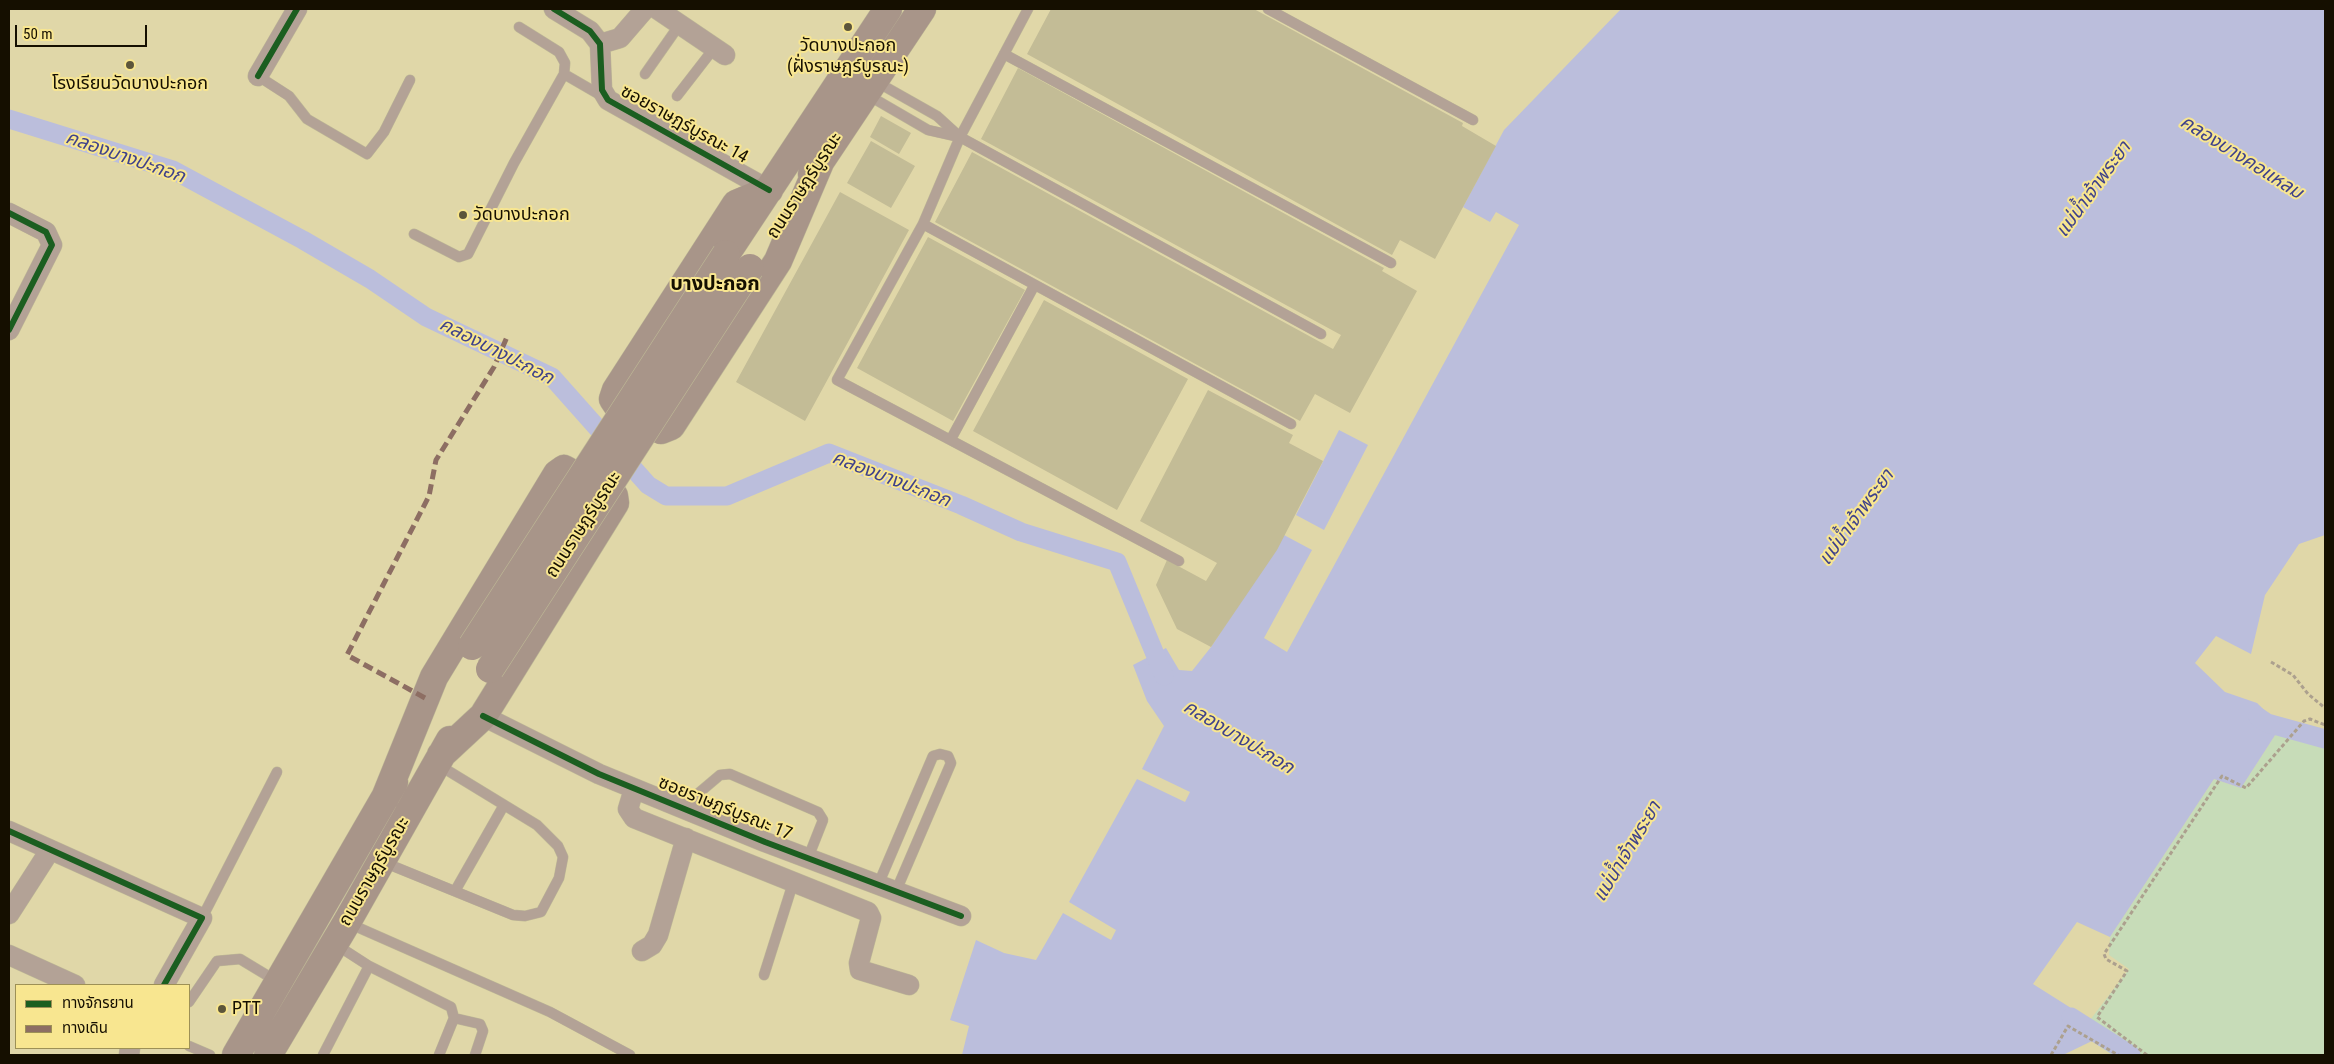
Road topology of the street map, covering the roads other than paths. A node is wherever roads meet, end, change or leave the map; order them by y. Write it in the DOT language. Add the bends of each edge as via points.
graph roads {
  1 [pos="297,9"];
  2 [pos="554,9"];
  3 [pos="645,9"];
  4 [pos="657,9"];
  5 [pos="888,9"];
  6 [pos="922,9"];
  7 [pos="1028,9"];
  8 [pos="1268,9"];
  9 [pos="680,24"];
  10 [pos="519,27"];
  11 [pos="600,44"];
  12 [pos="720,51"];
  13 [pos="1004,54"];
  14 [pos="564,74"];
  15 [pos="645,74"];
  16 [pos="258,76"];
  17 [pos="410,80"];
  18 [pos="870,87"];
  19 [pos="677,96"];
  20 [pos="608,100"];
  21 [pos="1473,120"];
  22 [pos="960,137"];
  23 [pos="822,160"];
  24 [pos="768,190"];
  25 [pos="9,213"];
  26 [pos="923,224"];
  27 [pos="414,234"];
  28 [pos="1391,263"];
  29 [pos="1034,286"];
  30 [pos="9,330"];
  31 [pos="1321,334"];
  32 [pos="1291,424"];
  33 [pos="951,439"];
  34 [pos="1179,561"];
  35 [pos="483,716"];
  36 [pos="439,759"];
  37 [pos="277,772"];
  38 [pos="634,789"];
  39 [pos="385,798"];
  40 [pos="504,805"];
  41 [pos="680,808"];
  42 [pos="9,832"];
  43 [pos="686,838"];
  44 [pos="45,858"];
  45 [pos="808,858"];
  46 [pos="381,862"];
  47 [pos="794,880"];
  48 [pos="887,888"];
  49 [pos="455,892"];
  50 [pos="9,914"];
  51 [pos="961,916"];
  52 [pos="202,918"];
  53 [pos="340,933"];
  54 [pos="642,951"];
  55 [pos="9,955"];
  56 [pos="369,966"];
  57 [pos="764,975"];
  58 [pos="278,982"];
  59 [pos="74,984"];
  60 [pos="165,984"];
  61 [pos="909,985"];
  62 [pos="190,1001"];
  63 [pos="454,1018"];
  64 [pos="190,1046"];
  65 [pos="210,1055"];
  66 [pos="236,1055"];
  67 [pos="268,1055"];
  68 [pos="323,1055"];
  69 [pos="439,1055"];
  70 [pos="475,1055"];
  71 [pos="630,1055"];
  1 -- 16 [label="street"];
  2 -- 11 [label="street" via="590,31"];
  3 -- 11 [label="street" via="620,38"];
  4 -- 9 [label="street"];
  5 -- 24 [label="main road, ถนนราษฎร์บูรณะ"];
  6 -- 18 [label="main road, ถนนราษฎร์บูรณะ"];
  7 -- 13 [label="lane"];
  8 -- 21 [label="lane"];
  9 -- 12 [label="street"];
  9 -- 15 [label="lane"];
  10 -- 14 [label="lane" via="559,52 565,63"];
  11 -- 20 [label="street, ซอยราษฎร์บูรณะ 14" via="602,90"];
  12 -- 19 [label="lane"];
  13 -- 22 [label="lane"];
  13 -- 28 [label="lane"];
  14 -- 20 [label="lane"];
  14 -- 27 [label="lane" via="468,254 459,257"];
  16 -- 17 [label="lane" via="288,96 307,118 367,154 384,132"];
  18 -- 22 [label="lane" via="937,116"];
  18 -- 22 [label="lane" via="928,130"];
  18 -- 23 [label="main road, ถนนราษฎร์บูรณะ"];
  20 -- 24 [label="street, ซอยราษฎร์บูรณะ 14"];
  22 -- 26 [label="lane"];
  22 -- 31 [label="lane"];
  23 -- 24 [label="main road" via="778,261 671,426 661,430 617,406 613,399 616,390 736,204"];
  23 -- 36 [label="main road, ถนนราษฎร์บูรณะ, bridge" via="490,669"];
  24 -- 39 [label="main road, ถนนราษฎร์บูรณะ, bridge" via="472,646"];
  25 -- 30 [label="street" via="46,232 52,245"];
  26 -- 29 [label="lane"];
  26 -- 33 [label="lane" via="838,380"];
  29 -- 32 [label="lane"];
  29 -- 33 [label="lane"];
  33 -- 34 [label="lane"];
  35 -- 36 [label="main road"];
  35 -- 38 [label="street, ซอยราษฎร์บูรณะ 17"];
  35 -- 39 [label="main road" via="615,503 614,496 564,470 557,474 434,677"];
  36 -- 40 [label="lane"];
  36 -- 46 [label="main road, ถนนราษฎร์บูรณะ"];
  37 -- 52 [label="lane"];
  38 -- 41 [label="street, ซอยราษฎร์บูรณะ 17"];
  38 -- 43 [label="street" via="628,809 634,818"];
  39 -- 58 [label="main road, ถนนราษฎร์บูรณะ"];
  40 -- 49 [label="lane"];
  40 -- 49 [label="lane" via="537,825 558,846 563,857 559,878 541,912 512,915"];
  41 -- 45 [label="street, ซอยราษฎร์บูรณะ 17"];
  41 -- 45 [label="lane" via="720,775 730,774 818,812 823,820"];
  42 -- 52 [label="street"];
  43 -- 47 [label="street"];
  43 -- 54 [label="street" via="658,935 652,946"];
  44 -- 50 [label="street"];
  45 -- 48 [label="street, ซอยราษฎร์บูรณะ 17"];
  46 -- 49 [label="lane"];
  46 -- 53 [label="main road, ถนนราษฎร์บูรณะ"];
  47 -- 57 [label="lane"];
  47 -- 61 [label="street" via="868,912 871,918 860,970"];
  48 -- 48 [label="lane" via="933,756 948,756 950,764"];
  48 -- 51 [label="street, ซอยราษฎร์บูรณะ 17"];
  52 -- 60 [label="street"];
  53 -- 56 [label="lane"];
  53 -- 67 [label="main road, ถนนราษฎร์บูรณะ"];
  53 -- 71 [label="lane" via="550,1012"];
  55 -- 59 [label="street"];
  56 -- 63 [label="lane" via="450,1007"];
  56 -- 68 [label="lane"];
  58 -- 62 [label="lane" via="240,959 217,961"];
  58 -- 66 [label="main road, ถนนราษฎร์บูรณะ"];
  63 -- 69 [label="lane"];
  63 -- 70 [label="lane" via="480,1024 483,1031"];
  64 -- 65 [label="lane"];
}
